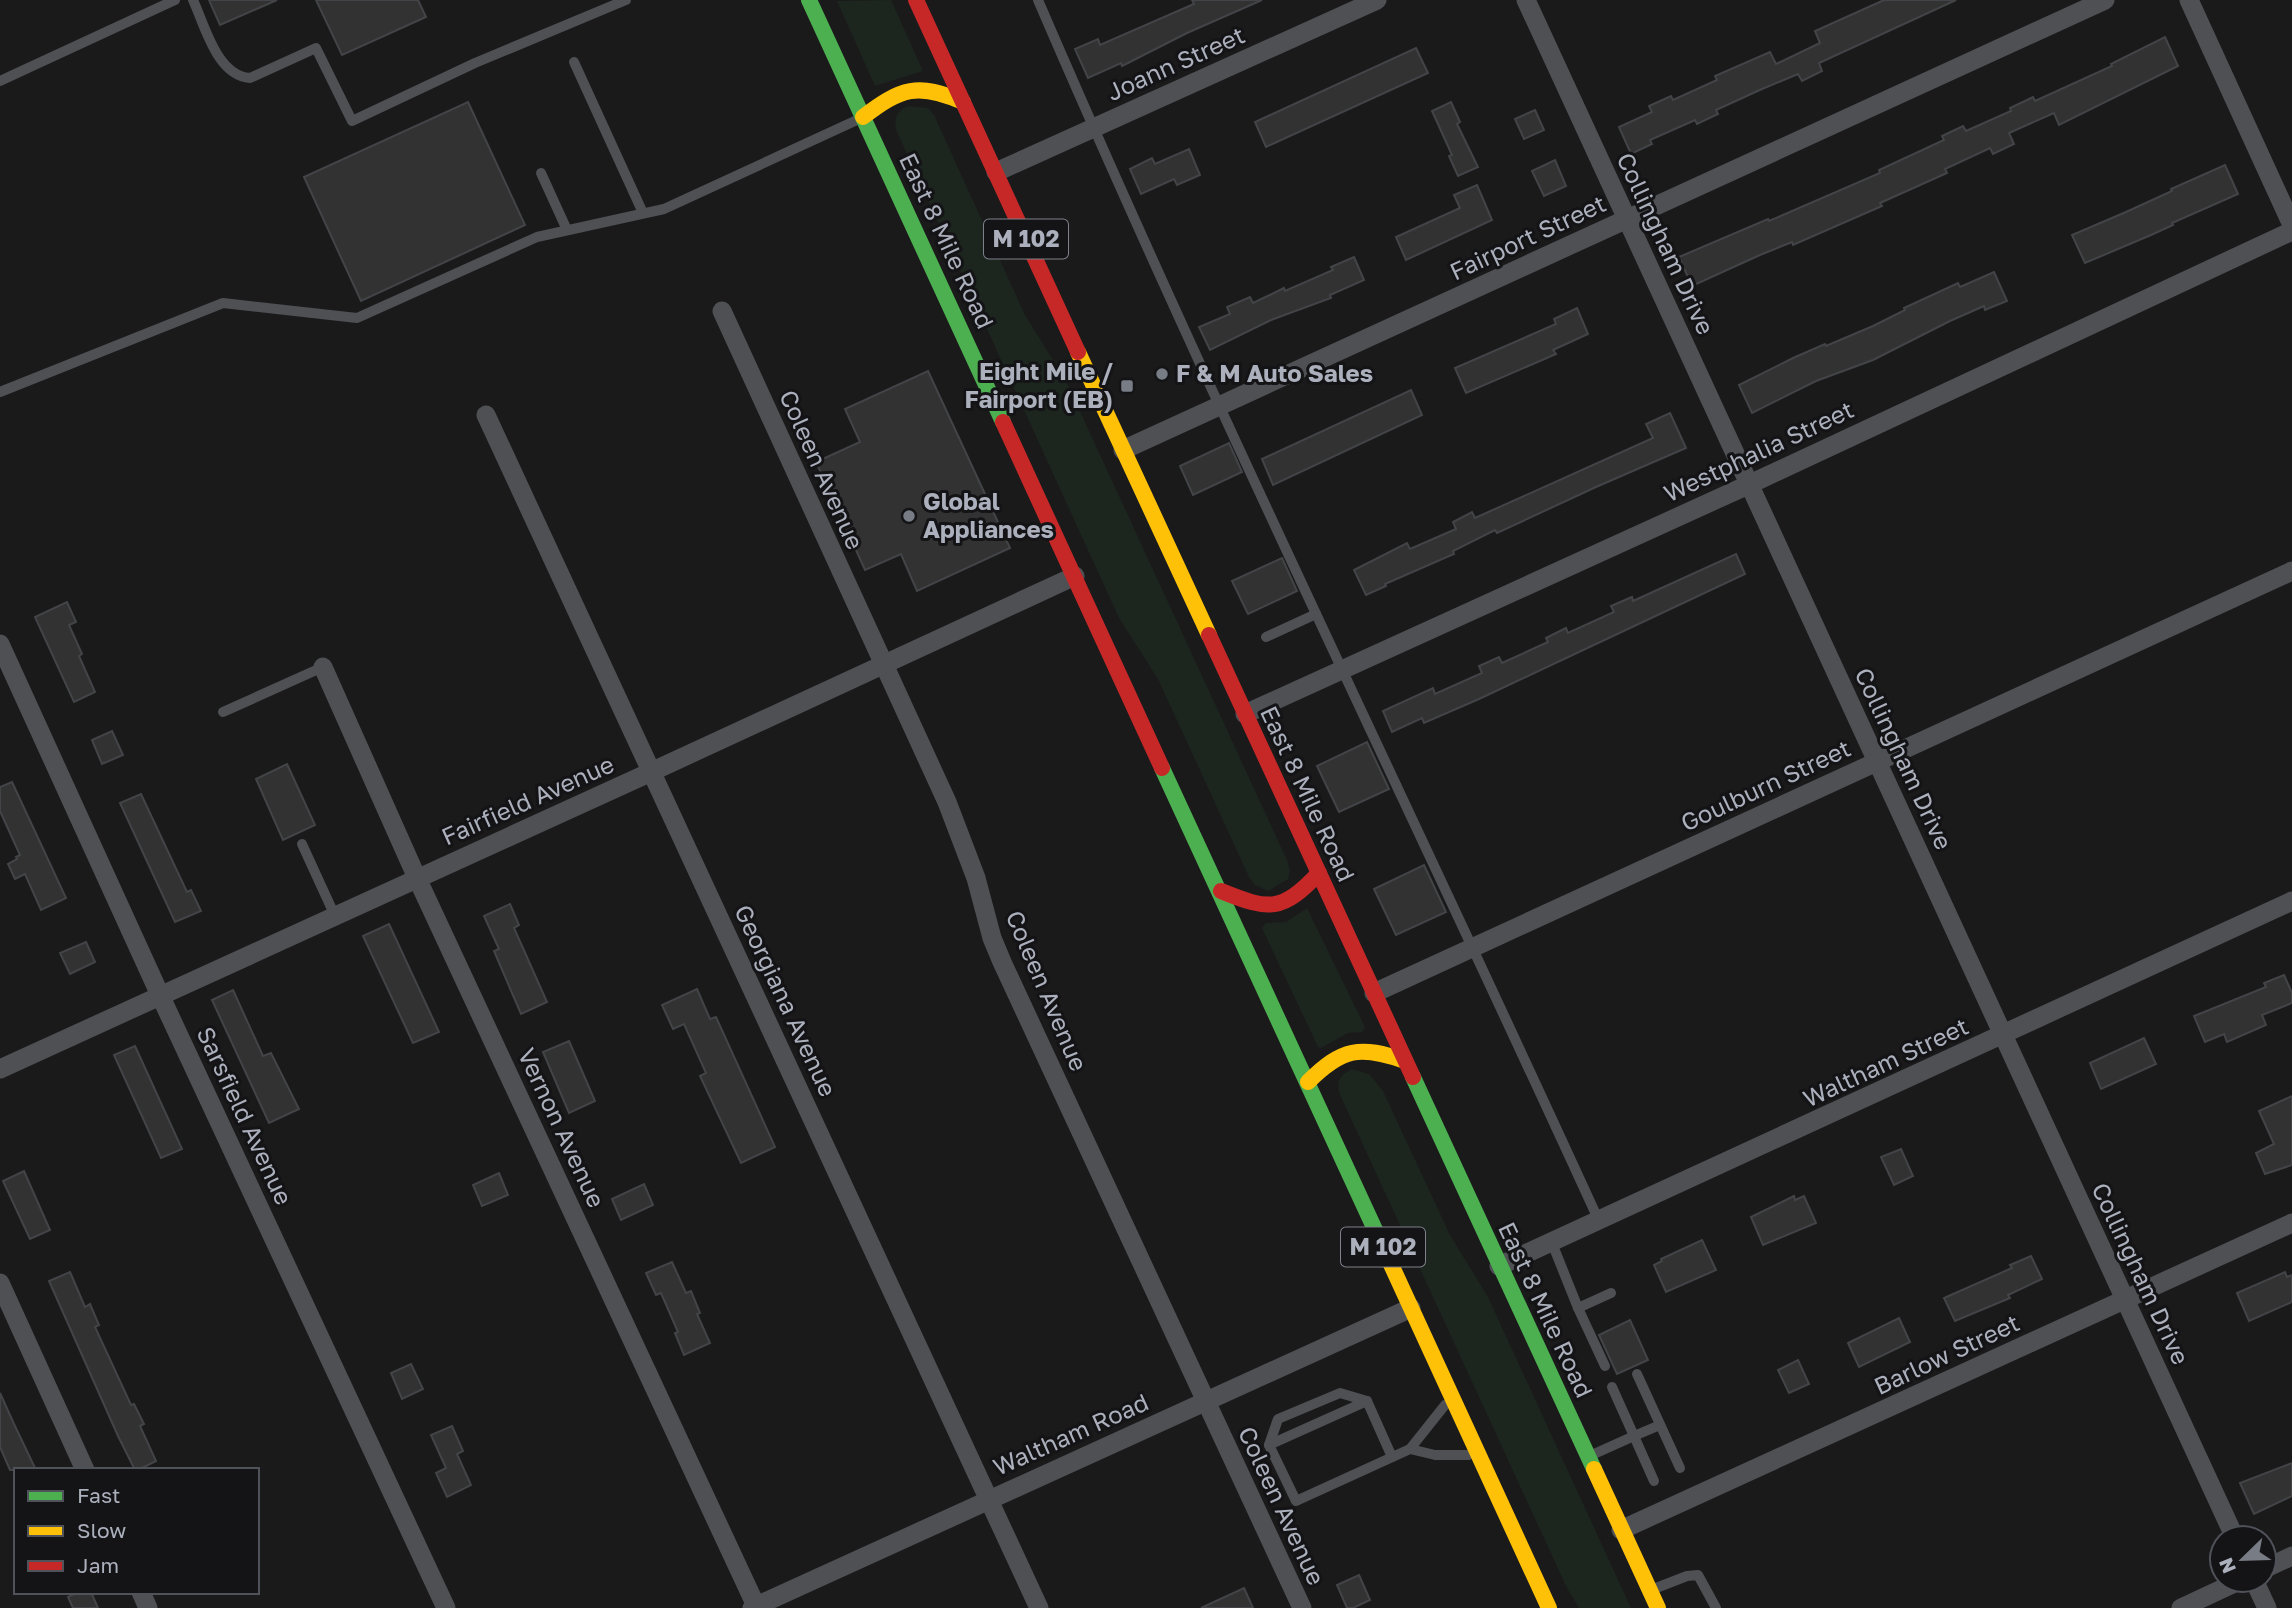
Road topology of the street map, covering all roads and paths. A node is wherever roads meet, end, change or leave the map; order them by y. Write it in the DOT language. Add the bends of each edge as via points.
graph roads {
  1 [pos="175,0"];
  2 [pos="192,0"];
  3 [pos="626,0"];
  4 [pos="809,0"];
  5 [pos="916,0"];
  6 [pos="1038,0"];
  7 [pos="1377,0"];
  8 [pos="1527,0"];
  9 [pos="2105,0"];
  10 [pos="2189,0"];
  11 [pos="574,62"];
  12 [pos="0,81"];
  13 [pos="963,102"];
  14 [pos="863,117"];
  15 [pos="1094,128"];
  16 [pos="996,172"];
  17 [pos="541,173"];
  18 [pos="643,212"];
  19 [pos="1626,220"];
  20 [pos="2292,226"];
  21 [pos="567,230"];
  22 [pos="2292,231"];
  23 [pos="722,312"];
  24 [pos="0,392"];
  25 [pos="1221,407"];
  26 [pos="486,415"];
  27 [pos="1123,450"];
  28 [pos="1748,485"];
  29 [pos="2292,571"];
  30 [pos="1075,576"];
  31 [pos="1316,614"];
  32 [pos="1266,637"];
  33 [pos="0,644"];
  34 [pos="883,665"];
  35 [pos="323,667"];
  36 [pos="1343,670"];
  37 [pos="223,712"];
  38 [pos="1245,714"];
  39 [pos="1878,761"];
  40 [pos="651,772"];
  41 [pos="302,844"];
  42 [pos="1319,873"];
  43 [pos="417,878"];
  44 [pos="1221,891"];
  45 [pos="2292,901"];
  46 [pos="335,916"];
  47 [pos="1473,948"];
  48 [pos="1374,993"];
  49 [pos="160,995"];
  50 [pos="2004,1035"];
  51 [pos="1405,1061"];
  52 [pos="0,1069"];
  53 [pos="1308,1082"];
  54 [pos="1600,1222"];
  55 [pos="2292,1223"];
  56 [pos="1552,1243"];
  57 [pos="1499,1266"];
  58 [pos="0,1283"];
  59 [pos="1611,1293"];
  60 [pos="2125,1300"];
  61 [pos="1411,1308"];
  62 [pos="1578,1308"];
  63 [pos="1605,1366"];
  64 [pos="1637,1374"];
  65 [pos="1612,1387"];
  66 [pos="1452,1396"];
  67 [pos="1205,1401"];
  68 [pos="1367,1401"];
  69 [pos="1660,1425"];
  70 [pos="1634,1436"];
  71 [pos="1269,1445"];
  72 [pos="1410,1449"];
  73 [pos="1479,1455"];
  74 [pos="1392,1457"];
  75 [pos="1587,1457"];
  76 [pos="84,1468"];
  77 [pos="1680,1468"];
  78 [pos="1654,1481"];
  79 [pos="989,1499"];
  80 [pos="2229,1524"];
  81 [pos="1621,1530"];
  82 [pos="1650,1590"];
  83 [pos="2211,1594"];
  84 [pos="755,1607"];
  85 [pos="446,1608"];
  86 [pos="1039,1608"];
  87 [pos="1301,1608"];
  88 [pos="1549,1608"];
  89 [pos="1658,1608"];
  90 [pos="1716,1608"];
  91 [pos="2181,1608"];
  1 -- 12 [label="lane"];
  2 -- 3 [label="lane" via="226,68 239,78 250,78 316,48 352,121"];
  4 -- 14 [label="highway, East 8 Mile Road / M 102"];
  5 -- 13 [label="highway, East 8 Mile Road / M 102"];
  6 -- 15 [label="lane"];
  7 -- 15 [label="street, Joann Street"];
  8 -- 19 [label="street, Collingham Drive"];
  9 -- 19 [label="street, Fairport Street"];
  10 -- 20 [label="street"];
  11 -- 18 [label="lane"];
  13 -- 14 [label="highway" via="925,87 912,88"];
  13 -- 16 [label="highway, East 8 Mile Road / M 102"];
  14 -- 18 [label="lane" via="713,188 664,209"];
  14 -- 30 [label="highway, East 8 Mile Road / M 102"];
  15 -- 16 [label="street, Joann Street"];
  15 -- 25 [label="lane"];
  16 -- 27 [label="highway, East 8 Mile Road / M 102"];
  17 -- 21 [label="lane"];
  18 -- 21 [label="lane"];
  19 -- 25 [label="street, Fairport Street"];
  19 -- 28 [label="street, Collingham Drive"];
  21 -- 24 [label="lane" via="537,237 357,318 223,303"];
  22 -- 28 [label="street, Westphalia Street"];
  23 -- 34 [label="street, Coleen Avenue"];
  25 -- 27 [label="street, Fairport Street"];
  25 -- 31 [label="lane"];
  26 -- 40 [label="street, Georgiana Avenue"];
  27 -- 38 [label="highway, East 8 Mile Road / M 102"];
  28 -- 36 [label="street, Westphalia Street"];
  28 -- 39 [label="street, Collingham Drive"];
  29 -- 39 [label="street, Goulburn Street"];
  30 -- 34 [label="street, Fairfield Avenue"];
  30 -- 44 [label="highway, East 8 Mile Road / M 102"];
  31 -- 32 [label="lane"];
  31 -- 36 [label="lane"];
  33 -- 49 [label="street, Sarsfield Avenue"];
  34 -- 40 [label="street, Fairfield Avenue"];
  34 -- 67 [label="street, Coleen Avenue" via="947,802 1002,962"];
  35 -- 37 [label="lane"];
  35 -- 43 [label="street, Vernon Avenue"];
  36 -- 38 [label="street, Westphalia Street"];
  36 -- 47 [label="lane"];
  38 -- 42 [label="highway, East 8 Mile Road / M 102"];
  39 -- 47 [label="street, Goulburn Street"];
  39 -- 50 [label="street, Collingham Drive"];
  40 -- 43 [label="street, Fairfield Avenue"];
  40 -- 79 [label="street, Georgiana Avenue"];
  41 -- 46 [label="lane"];
  42 -- 44 [label="highway" via="1297,895 1275,906 1251,904"];
  42 -- 48 [label="highway, East 8 Mile Road / M 102"];
  43 -- 46 [label="street, Fairfield Avenue"];
  43 -- 84 [label="street, Vernon Avenue"];
  44 -- 53 [label="highway, East 8 Mile Road / M 102"];
  45 -- 50 [label="street, Waltham Street"];
  46 -- 49 [label="street, Fairfield Avenue"];
  47 -- 48 [label="street, Goulburn Street"];
  47 -- 54 [label="lane"];
  48 -- 51 [label="highway, East 8 Mile Road / M 102"];
  49 -- 52 [label="street, Fairfield Avenue"];
  49 -- 85 [label="street, Sarsfield Avenue"];
  50 -- 54 [label="street, Waltham Street"];
  50 -- 60 [label="street, Collingham Drive"];
  51 -- 53 [label="highway" via="1380,1051 1353,1050 1331,1060"];
  51 -- 57 [label="highway, East 8 Mile Road / M 102"];
  53 -- 61 [label="highway, East 8 Mile Road / M 102"];
  54 -- 56 [label="street, Waltham Street"];
  55 -- 60 [label="street, Barlow Street"];
  56 -- 57 [label="street, Waltham Street"];
  56 -- 62 [label="lane"];
  57 -- 75 [label="highway, East 8 Mile Road / M 102"];
  58 -- 76 [label="street"];
  59 -- 62 [label="lane"];
  60 -- 80 [label="street, Collingham Drive"];
  60 -- 81 [label="street, Barlow Street"];
  61 -- 66 [label="highway, East 8 Mile Road / M 102"];
  61 -- 67 [label="street, Waltham Road"];
  62 -- 63 [label="lane"];
  64 -- 69 [label="lane"];
  65 -- 70 [label="lane"];
  66 -- 72 [label="lane"];
  66 -- 73 [label="highway, East 8 Mile Road / M 102"];
  67 -- 79 [label="street, Waltham Road"];
  67 -- 87 [label="street, Coleen Avenue"];
  68 -- 71 [label="lane"];
  68 -- 71 [label="lane" via="1340,1393 1278,1419"];
  68 -- 74 [label="lane"];
  69 -- 70 [label="lane"];
  69 -- 77 [label="lane"];
  70 -- 75 [label="lane"];
  70 -- 78 [label="lane"];
  71 -- 74 [label="lane" via="1296,1501"];
  72 -- 73 [label="lane" via="1435,1455"];
  72 -- 74 [label="lane"];
  73 -- 88 [label="highway, East 8 Mile Road / M 102"];
  75 -- 81 [label="highway, East 8 Mile Road / M 102"];
  79 -- 84 [label="street, Waltham Road"];
  79 -- 86 [label="street, Georgiana Avenue"];
  81 -- 82 [label="highway, East 8 Mile Road / M 102"];
  82 -- 89 [label="highway, East 8 Mile Road / M 102"];
  82 -- 90 [label="lane" via="1698,1575"];
  83 -- 91 [label="street"];
}
